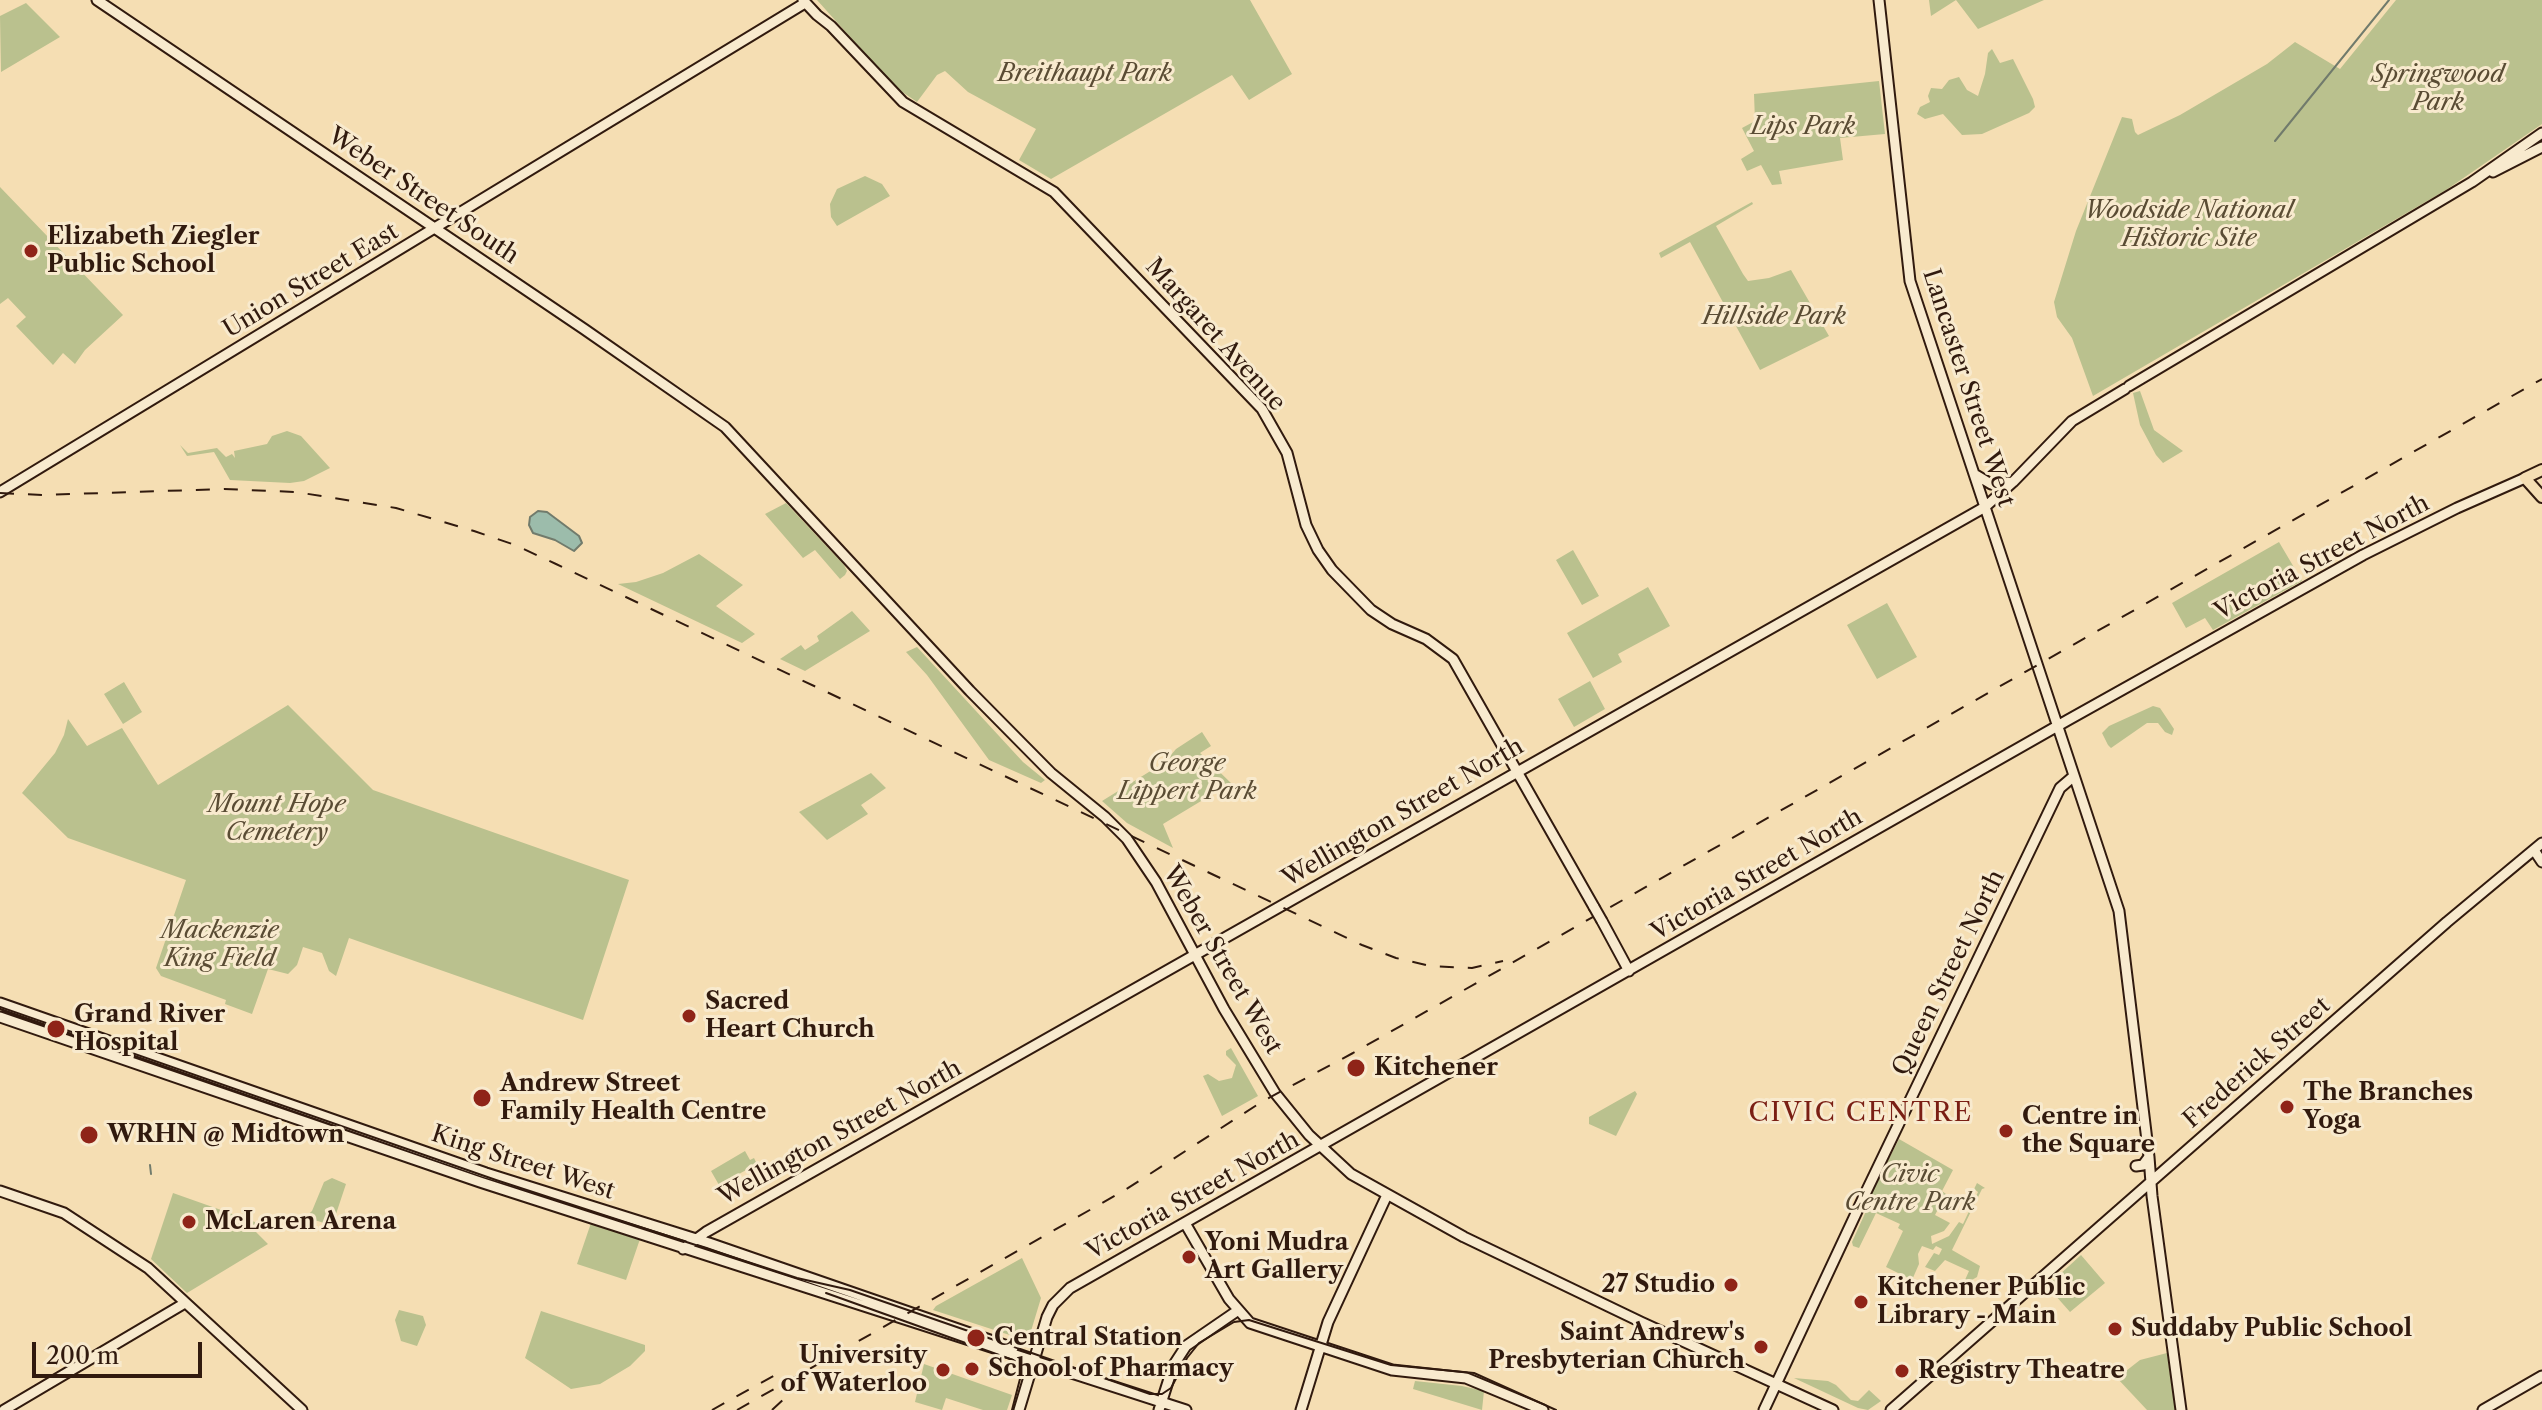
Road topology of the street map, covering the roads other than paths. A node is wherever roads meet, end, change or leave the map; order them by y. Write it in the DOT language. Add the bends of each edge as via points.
graph roads {
  1 [pos="97,0"];
  2 [pos="1879,0"];
  3 [pos="804,2"];
  4 [pos="2542,133"];
  5 [pos="2542,147"];
  6 [pos="2472,182"];
  7 [pos="436,228"];
  8 [pos="725,427"];
  9 [pos="2542,470"];
  10 [pos="1975,475"];
  11 [pos="2525,478"];
  12 [pos="2013,482"];
  13 [pos="0,492"];
  14 [pos="2542,497"];
  15 [pos="1985,507"];
  16 [pos="2058,726"];
  17 [pos="1517,772"];
  18 [pos="2074,776"];
  19 [pos="2542,843"];
  20 [pos="2534,850"];
  21 [pos="2542,862"];
  22 [pos="1196,954"];
  23 [pos="1629,971"];
  24 [pos="0,1003"];
  25 [pos="0,1017"];
  26 [pos="1321,1147"];
  27 [pos="2149,1157"];
  28 [pos="2136,1166"];
  29 [pos="2151,1183"];
  30 [pos="0,1191"];
  31 [pos="1387,1195"];
  32 [pos="1185,1223"];
  33 [pos="694,1238"];
  34 [pos="683,1249"];
  35 [pos="185,1303"];
  36 [pos="1237,1311"];
  37 [pos="1320,1346"];
  38 [pos="1033,1360"];
  39 [pos="2542,1376"];
  40 [pos="1777,1384"];
  41 [pos="1160,1406"];
  42 [pos="4,1410"];
  43 [pos="302,1410"];
  44 [pos="1019,1410"];
  45 [pos="1186,1410"];
  46 [pos="1301,1410"];
  47 [pos="1543,1410"];
  48 [pos="1764,1410"];
  49 [pos="1833,1410"];
  50 [pos="1891,1410"];
  51 [pos="2181,1410"];
  52 [pos="2483,1410"];
  1 -- 7 [label="main road, Weber Street South"];
  2 -- 10 [label="main road, Lancaster Street West" via="1910,281"];
  3 -- 7 [label="main road, Union Street East"];
  3 -- 17 [label="main road, Margaret Avenue" via="903,102 1054,192 1262,409 1287,453 1306,525 1325,560 1380,618 1426,639 1453,659"];
  4 -- 6 [label="main road, Wellington Street North"];
  5 -- 6 [label="main road, Wellington Street North"];
  6 -- 12 [label="main road, Wellington Street North" via="2072,421"];
  7 -- 8 [label="main road, Weber Street South"];
  7 -- 13 [label="main road, Union Street East"];
  8 -- 22 [label="main road, Weber Street West" via="980,701 1127,839"];
  9 -- 11 [label="main road, Victoria Street North"];
  10 -- 12 [label="main road" via="1991,484"];
  10 -- 15 [label="main road, Lancaster Street West"];
  11 -- 14 [label="main road"];
  11 -- 16 [label="main road, Victoria Street North" via="2384,543"];
  12 -- 15 [label="main road, Wellington Street North"];
  15 -- 16 [label="main road, Lancaster Street West"];
  15 -- 17 [label="main road, Wellington Street North"];
  16 -- 18 [label="main road, Lancaster Street West"];
  16 -- 23 [label="main road, Victoria Street North"];
  17 -- 22 [label="main road, Wellington Street North"];
  17 -- 23 [label="main road, Margaret Avenue, bridge"];
  18 -- 27 [label="main road, Lancaster Street West" via="2119,911"];
  18 -- 40 [label="main road, Queen Street North" via="2060,788"];
  19 -- 20 [label="main road, Frederick Street"];
  20 -- 21 [label="main road"];
  20 -- 29 [label="main road, Frederick Street"];
  22 -- 26 [label="main road, Weber Street West" via="1275,1093"];
  22 -- 33 [label="main road, Wellington Street North"];
  23 -- 26 [label="main road, Victoria Street North"];
  24 -- 33 [label="main road, King Street West" via="474,1169"];
  25 -- 34 [label="main road, King Street West"];
  26 -- 31 [label="main road, Weber Street West" via="1351,1174"];
  26 -- 32 [label="main road, Victoria Street North"];
  27 -- 28 [label="main road"];
  27 -- 29 [label="main road, Lancaster Street West"];
  29 -- 50 [label="main road, Frederick Street"];
  29 -- 51 [label="main road, Lancaster Street West"];
  30 -- 35 [label="main road" via="77,1221 148,1268"];
  31 -- 37 [label="main road"];
  31 -- 40 [label="main road, Weber Street West" via="1529,1269"];
  32 -- 36 [label="main road"];
  32 -- 38 [label="main road, Victoria Street North" via="1060,1297 1047,1317"];
  33 -- 34 [label="main road, Wellington Street North"];
  33 -- 38 [label="main road, King Street West" via="1021,1351"];
  34 -- 38 [label="main road, King Street West"];
  35 -- 42 [label="main road"];
  35 -- 43 [label="main road"];
  36 -- 37 [label="main road" via="1250,1323"];
  36 -- 41 [label="main road" via="1186,1346"];
  37 -- 46 [label="main road"];
  37 -- 47 [label="main road" via="1392,1370 1474,1380"];
  38 -- 41 [label="main road, King Street West"];
  38 -- 44 [label="main road, Victoria Street North"];
  39 -- 52 [label="main road"];
  40 -- 48 [label="main road, Queen Street North"];
  40 -- 49 [label="main road, Weber Street West"];
  41 -- 45 [label="main road, King Street West"];
}
